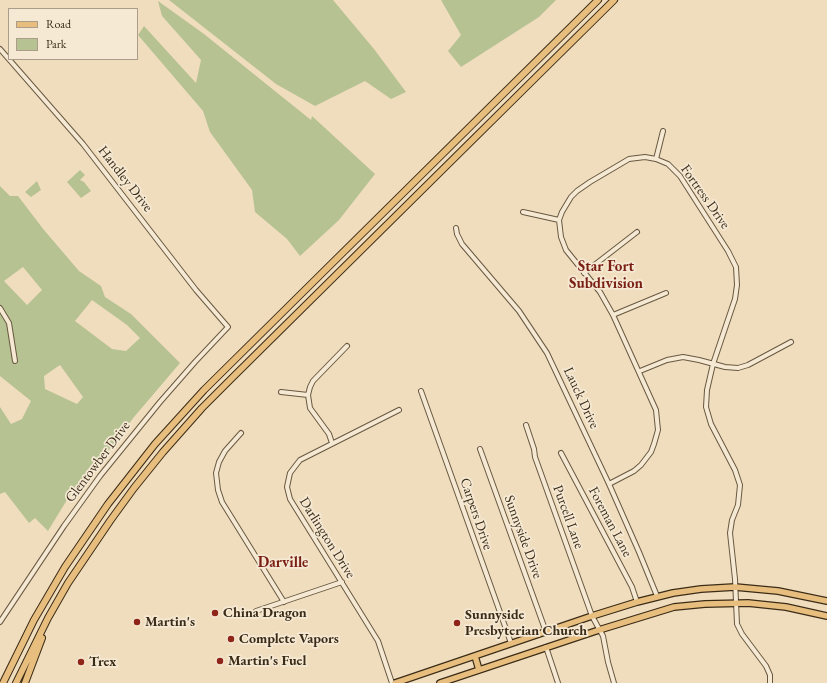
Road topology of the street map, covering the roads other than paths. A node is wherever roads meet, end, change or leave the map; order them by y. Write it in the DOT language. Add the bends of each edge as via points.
graph roads {
  1 [pos="598,0"];
  2 [pos="614,0"];
  3 [pos="0,49"];
  4 [pos="8,58"];
  5 [pos="10,60"];
  6 [pos="663,132"];
  7 [pos="656,159"];
  8 [pos="523,212"];
  9 [pos="559,220"];
  10 [pos="456,228"];
  11 [pos="637,232"];
  12 [pos="584,273"];
  13 [pos="666,292"];
  14 [pos="0,308"];
  15 [pos="614,315"];
  16 [pos="228,327"];
  17 [pos="791,342"];
  18 [pos="347,346"];
  19 [pos="15,361"];
  20 [pos="714,364"];
  21 [pos="640,371"];
  22 [pos="421,391"];
  23 [pos="281,392"];
  24 [pos="308,395"];
  25 [pos="399,410"];
  26 [pos="526,425"];
  27 [pos="241,433"];
  28 [pos="332,443"];
  29 [pos="480,449"];
  30 [pos="560,453"];
  31 [pos="609,484"];
  32 [pos="89,550"];
  33 [pos="342,582"];
  34 [pos="735,587"];
  35 [pos="657,596"];
  36 [pos="827,601"];
  37 [pos="284,602"];
  38 [pos="638,602"];
  39 [pos="736,602"];
  40 [pos="256,611"];
  41 [pos="592,616"];
  42 [pos="827,616"];
  43 [pos="0,622"];
  44 [pos="600,630"];
  45 [pos="546,632"];
  46 [pos="511,644"];
  47 [pos="546,647"];
  48 [pos="475,656"];
  49 [pos="479,670"];
  50 [pos="1,683"];
  51 [pos="16,683"];
  52 [pos="25,683"];
  53 [pos="394,683"];
  54 [pos="440,683"];
  55 [pos="558,683"];
  56 [pos="614,683"];
  57 [pos="770,683"];
  1 -- 50 [label="highway" via="180,415 92,525 34,620"];
  2 -- 32 [label="highway" via="202,408 142,476"];
  3 -- 4 [label="street, Handley Drive"];
  5 -- 16 [label="street, Handley Drive" via="83,144 196,290"];
  6 -- 7 [label="street"];
  7 -- 9 [label="street, Fortress Drive" via="629,159 583,186 571,197"];
  7 -- 20 [label="street, Fortress Drive" via="668,164 680,176 736,267 735,299"];
  8 -- 9 [label="street"];
  9 -- 12 [label="street" via="563,243"];
  10 -- 31 [label="street, Lauck Drive" via="462,244 519,311 544,347"];
  11 -- 12 [label="street"];
  12 -- 15 [label="street"];
  13 -- 15 [label="street"];
  14 -- 19 [label="street" via="9,324"];
  15 -- 21 [label="street"];
  16 -- 43 [label="street, Glentowber Drive" via="160,402 100,476"];
  17 -- 20 [label="street" via="738,368"];
  18 -- 24 [label="street" via="313,381"];
  20 -- 21 [label="street" via="690,358 675,358"];
  20 -- 34 [label="street, Fortress Drive" via="707,390 707,412 740,485 738,505 730,533"];
  21 -- 31 [label="street" via="656,410 656,437 650,452 640,465 627,476"];
  22 -- 46 [label="street, Carpers Drive"];
  23 -- 24 [label="street"];
  24 -- 28 [label="street" via="310,408 329,434"];
  25 -- 28 [label="street, Darlington Drive"];
  26 -- 41 [label="street, Purcell Lane"];
  27 -- 37 [label="street" via="219,462 216,473 218,490 222,502"];
  28 -- 33 [label="street, Darlington Drive" via="296,464 290,473 287,487 290,499"];
  29 -- 45 [label="street, Sunnyside Drive"];
  30 -- 38 [label="street, Foreman Lane"];
  31 -- 35 [label="street, Lauck Drive"];
  32 -- 51 [label="highway" via="48,618"];
  32 -- 52 [label="highway" via="45,631"];
  33 -- 37 [label="street"];
  33 -- 53 [label="street, Darlington Drive" via="378,641"];
  34 -- 35 [label="main road" via="686,590"];
  34 -- 36 [label="main road" via="784,592"];
  34 -- 39 [label="street, Fortress Drive"];
  35 -- 38 [label="main road"];
  37 -- 40 [label="street"];
  38 -- 41 [label="main road"];
  39 -- 42 [label="main road" via="777,605"];
  39 -- 44 [label="main road" via="674,607"];
  39 -- 57 [label="street, Fortress Drive" via="737,624 766,666"];
  41 -- 44 [label="street, Purcell Lane"];
  41 -- 45 [label="main road"];
  44 -- 47 [label="main road"];
  44 -- 56 [label="street, Purcell Lane"];
  45 -- 46 [label="main road"];
  46 -- 48 [label="main road"];
  47 -- 49 [label="main road"];
  47 -- 55 [label="street"];
  48 -- 49 [label="main road"];
  48 -- 53 [label="main road"];
  49 -- 54 [label="main road"];
}
